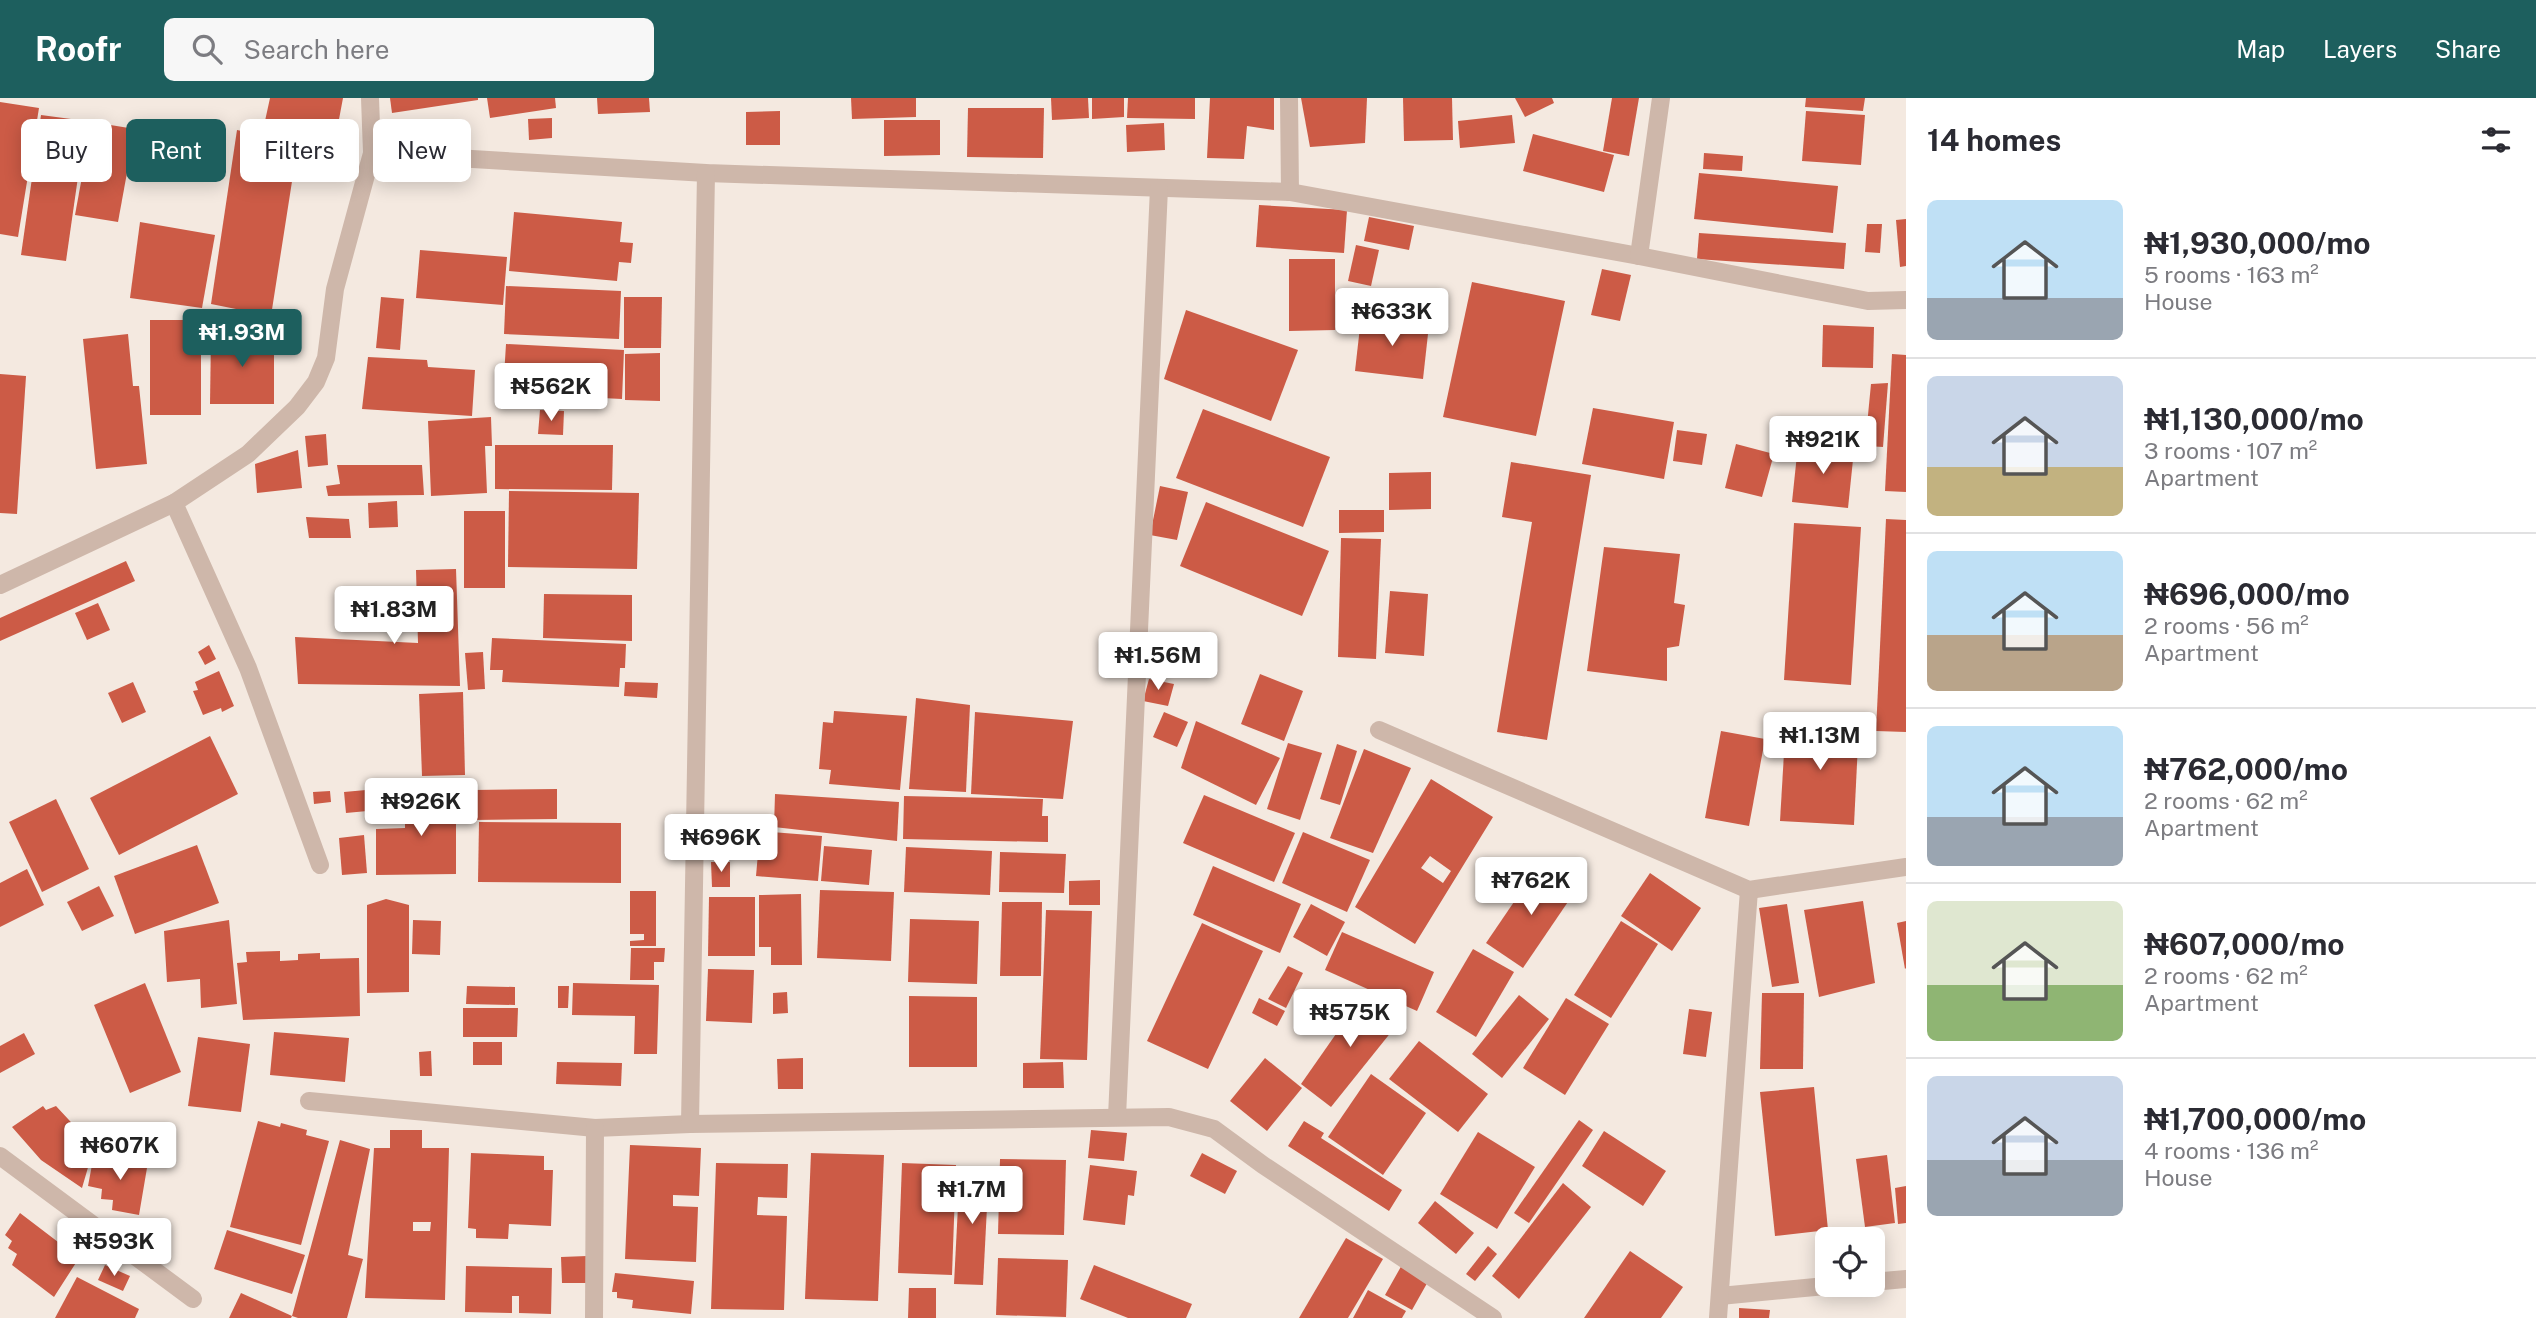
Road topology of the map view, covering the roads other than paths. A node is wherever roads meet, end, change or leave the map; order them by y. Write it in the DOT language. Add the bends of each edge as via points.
graph roads {
  1 [pos="370,98"];
  2 [pos="1289,98"];
  3 [pos="1661,98"];
  4 [pos="372,153"];
  5 [pos="706,173"];
  6 [pos="1159,188"];
  7 [pos="1290,192"];
  8 [pos="1639,256"];
  9 [pos="1906,300"];
  10 [pos="174,503"];
  11 [pos="0,585"];
  12 [pos="1379,730"];
  13 [pos="320,865"];
  14 [pos="1906,867"];
  15 [pos="1749,890"];
  16 [pos="309,1101"];
  17 [pos="1117,1117"];
  18 [pos="690,1124"];
  19 [pos="596,1128"];
  20 [pos="0,1156"];
  21 [pos="1906,1279"];
  22 [pos="1885,1281"];
  23 [pos="1815,1287"];
  24 [pos="1720,1296"];
  25 [pos="193,1299"];
  26 [pos="594,1318"];
  27 [pos="1493,1318"];
  28 [pos="1718,1318"];
  1 -- 4 [label="street"];
  2 -- 7 [label="street"];
  3 -- 8 [label="street"];
  4 -- 5 [label="street"];
  4 -- 10 [label="street" via="335,289 326,358 316,382 248,454"];
  5 -- 6 [label="street"];
  5 -- 18 [label="street"];
  6 -- 7 [label="street"];
  6 -- 17 [label="street"];
  7 -- 8 [label="street"];
  8 -- 9 [label="street" via="1868,301"];
  10 -- 11 [label="street"];
  10 -- 13 [label="street" via="248,668"];
  12 -- 15 [label="street"];
  14 -- 15 [label="street"];
  15 -- 24 [label="street"];
  16 -- 19 [label="street"];
  17 -- 18 [label="street"];
  17 -- 27 [label="street" via="1169,1117 1214,1129"];
  18 -- 19 [label="street"];
  19 -- 26 [label="street"];
  20 -- 25 [label="street"];
  21 -- 22 [label="street"];
  23 -- 24 [label="street"];
  24 -- 28 [label="street"];
}
